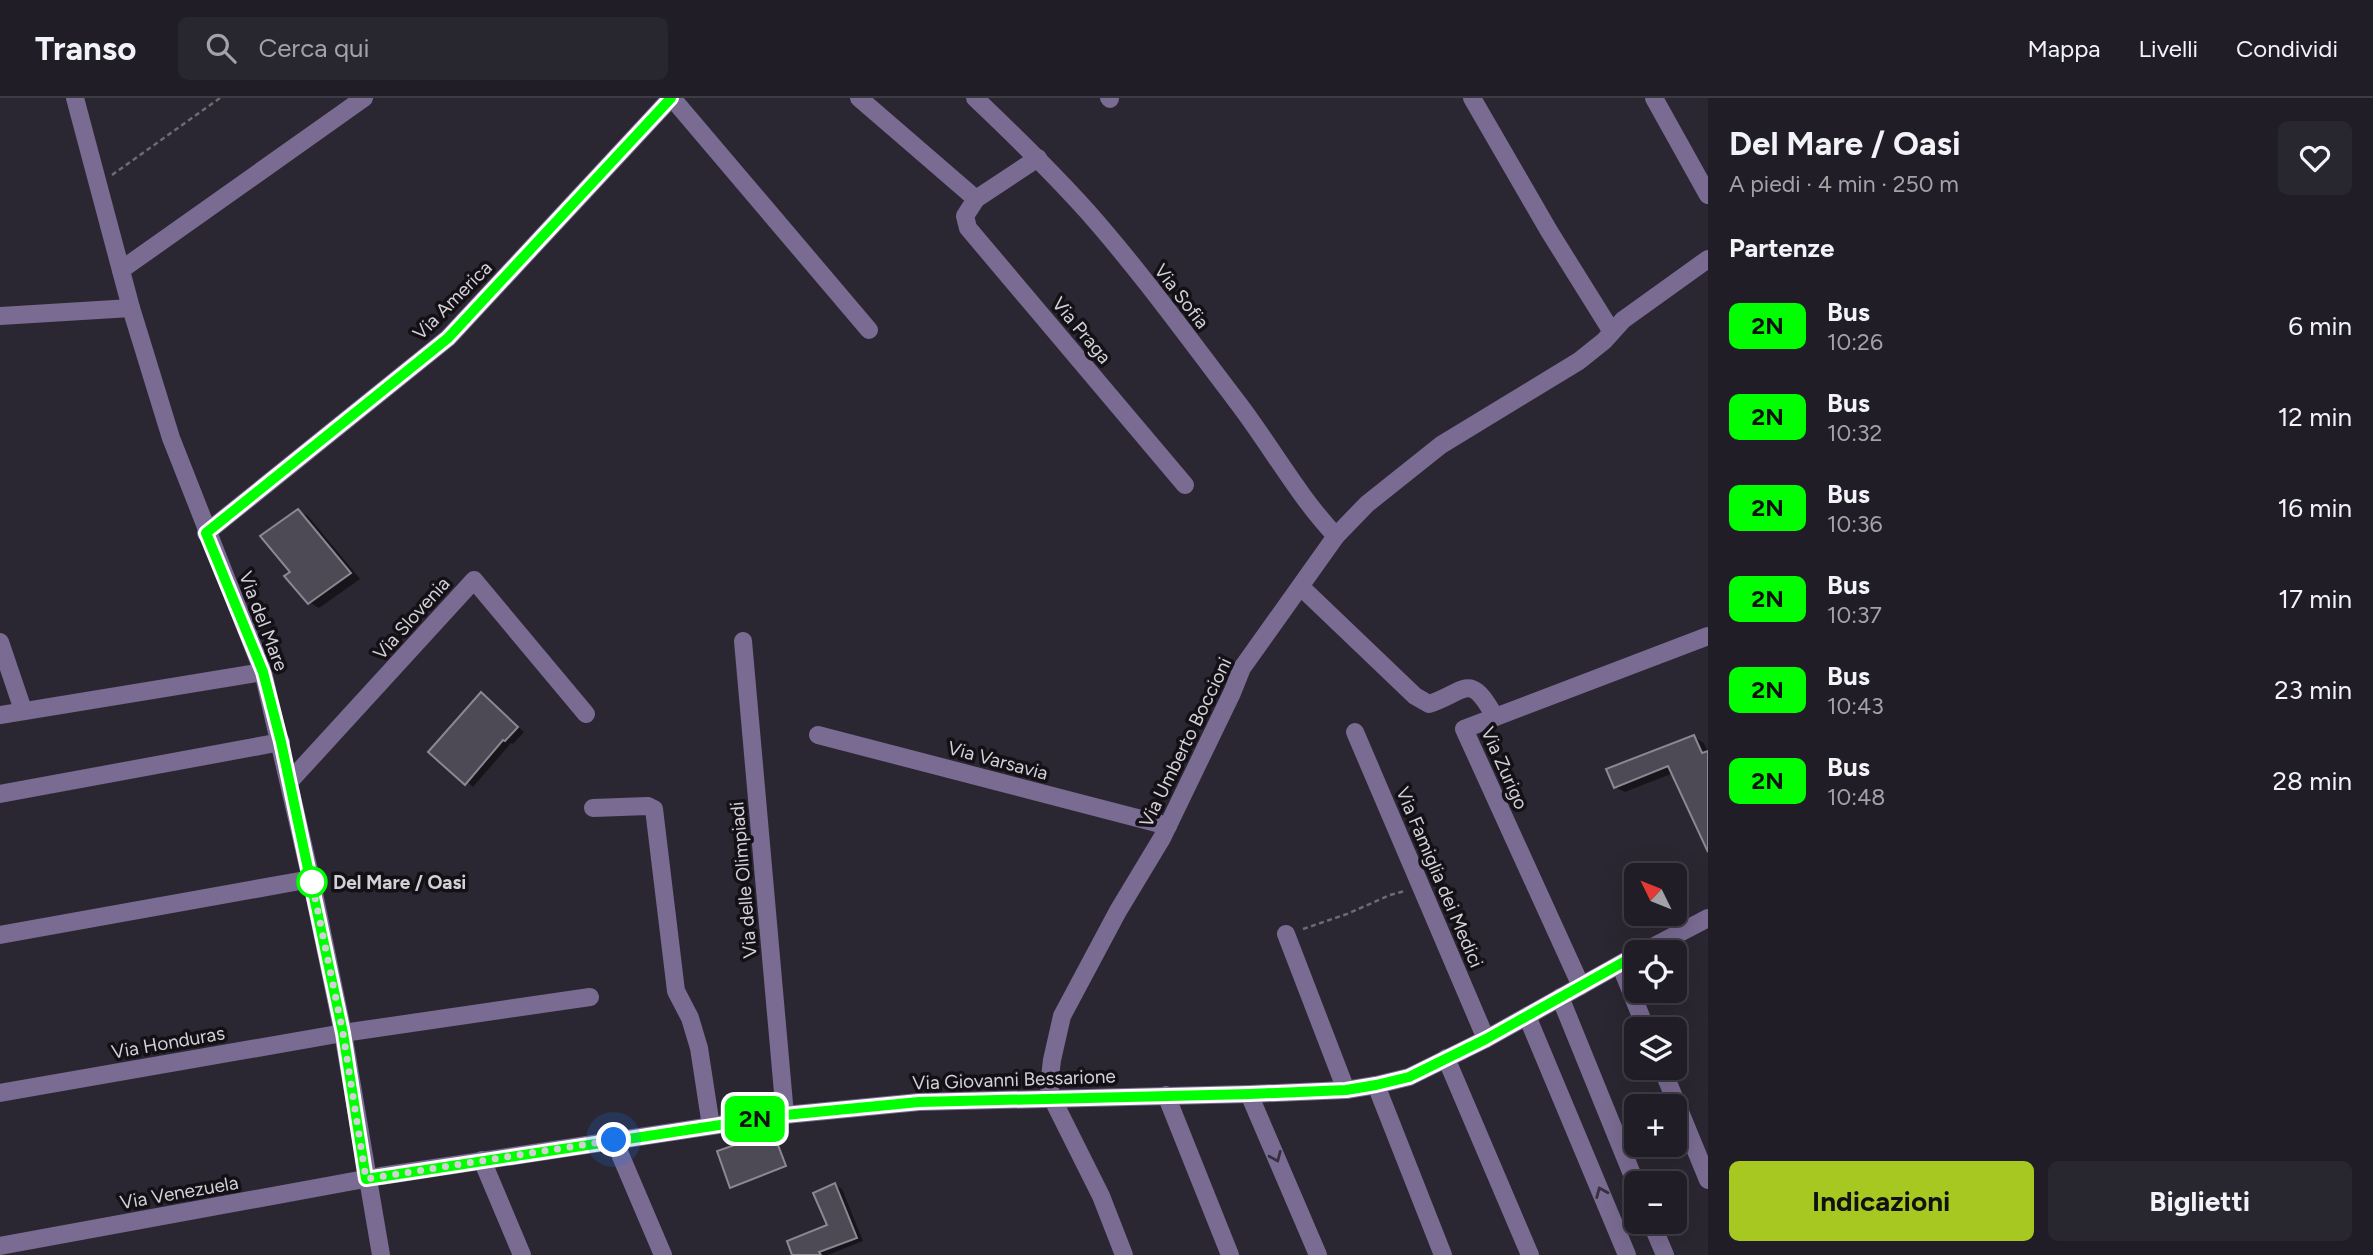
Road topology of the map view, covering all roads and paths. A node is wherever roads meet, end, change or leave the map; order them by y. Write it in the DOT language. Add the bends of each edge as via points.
graph roads {
  1 [pos="75,98"];
  2 [pos="220,98"];
  3 [pos="364,98"];
  4 [pos="672,98"];
  5 [pos="859,98"];
  6 [pos="975,98"];
  7 [pos="1472,98"];
  8 [pos="1654,98"];
  9 [pos="1038,158"];
  10 [pos="98,185"];
  11 [pos="1708,195"];
  12 [pos="976,199"];
  13 [pos="1708,259"];
  14 [pos="121,271"];
  15 [pos="131,308"];
  16 [pos="0,316"];
  17 [pos="870,330"];
  18 [pos="1612,332"];
  19 [pos="1185,485"];
  20 [pos="206,533"];
  21 [pos="1336,536"];
  22 [pos="1301,587"];
  23 [pos="1708,636"];
  24 [pos="743,640"];
  25 [pos="0,642"];
  26 [pos="263,672"];
  27 [pos="23,710"];
  28 [pos="586,714"];
  29 [pos="0,715"];
  30 [pos="1494,717"];
  31 [pos="1355,732"];
  32 [pos="818,735"];
  33 [pos="281,742"];
  34 [pos="289,781"];
  35 [pos="0,794"];
  36 [pos="593,808"];
  37 [pos="1168,826"];
  38 [pos="311,878"];
  39 [pos="1422,888"];
  40 [pos="1708,918"];
  41 [pos="1286,934"];
  42 [pos="0,935"];
  43 [pos="1666,940"];
  44 [pos="1624,962"];
  45 [pos="1620,964"];
  46 [pos="1581,986"];
  47 [pos="590,997"];
  48 [pos="1560,997"];
  49 [pos="1528,1016"];
  50 [pos="1641,1017"];
  51 [pos="343,1033"];
  52 [pos="1486,1039"];
  53 [pos="1446,1058"];
  54 [pos="1667,1080"];
  55 [pos="1376,1085"];
  56 [pos="1346,1090"];
  57 [pos="0,1093"];
  58 [pos="1250,1094"];
  59 [pos="1166,1095"];
  60 [pos="1052,1098"];
  61 [pos="785,1115"];
  62 [pos="711,1126"];
  63 [pos="614,1140"];
  64 [pos="482,1160"];
  65 [pos="1631,1171"];
  66 [pos="366,1179"];
  67 [pos="1708,1180"];
  68 [pos="1656,1234"];
  69 [pos="0,1246"];
  70 [pos="381,1255"];
  71 [pos="522,1255"];
  72 [pos="663,1255"];
  73 [pos="1124,1255"];
  74 [pos="1230,1255"];
  75 [pos="1318,1255"];
  76 [pos="1443,1255"];
  77 [pos="1530,1255"];
  78 [pos="1627,1255"];
  79 [pos="1665,1255"];
  1 -- 10 [label="street, Via del Mare"];
  2 -- 10 [label="path"];
  3 -- 14 [label="street"];
  4 -- 17 [label="street"];
  4 -- 20 [label="street, Via America" via="448,338"];
  5 -- 12 [label="street"];
  6 -- 9 [label="street, Via Sofia"];
  7 -- 18 [label="street"];
  8 -- 11 [label="street"];
  9 -- 12 [label="street"];
  9 -- 21 [label="street, Via Sofia" via="1162,303 1317,517"];
  10 -- 14 [label="street, Via del Mare"];
  12 -- 19 [label="street, Via Praga" via="965,216 968,228"];
  13 -- 18 [label="street, Via Umberto Boccioni"];
  14 -- 15 [label="street, Via del Mare"];
  15 -- 16 [label="street"];
  15 -- 20 [label="street, Via del Mare"];
  18 -- 21 [label="street, Via Umberto Boccioni" via="1578,361 1441,445 1367,504"];
  20 -- 26 [label="street, Via del Mare"];
  21 -- 22 [label="street, Via Umberto Boccioni"];
  22 -- 30 [label="street" via="1415,696 1429,704 1461,688 1474,689"];
  22 -- 37 [label="street, Via Umberto Boccioni" via="1242,668"];
  23 -- 30 [label="street, Via Zurigo"];
  24 -- 61 [label="street, Via delle Olimpiadi"];
  25 -- 27 [label="street"];
  26 -- 27 [label="street"];
  26 -- 33 [label="street, Via del Mare"];
  27 -- 29 [label="street"];
  28 -- 34 [label="street, Via Slovenia" via="474,580"];
  30 -- 46 [label="street, Via Zurigo" via="1464,729"];
  31 -- 39 [label="street, Via Famiglia dei Medici"];
  32 -- 37 [label="street, Via Varsavia"];
  33 -- 34 [label="street, Via del Mare"];
  33 -- 35 [label="street"];
  34 -- 38 [label="street, Via del Mare"];
  36 -- 62 [label="street" via="654,808 676,991 699,1048"];
  37 -- 60 [label="street, Via Umberto Boccioni" via="1062,1016 1052,1060"];
  38 -- 42 [label="street"];
  38 -- 51 [label="street, Via del Mare"];
  39 -- 41 [label="path" via="1390,895"];
  39 -- 52 [label="street, Via Famiglia dei Medici"];
  40 -- 43 [label="street"];
  41 -- 56 [label="street"];
  44 -- 45 [label="street, Via Giovanni Bessarione"];
  45 -- 46 [label="street, Via Giovanni Bessarione"];
  45 -- 50 [label="street"];
  46 -- 48 [label="street, Via Giovanni Bessarione"];
  47 -- 51 [label="street, Via Honduras"];
  48 -- 49 [label="street, Via Giovanni Bessarione"];
  48 -- 65 [label="street"];
  49 -- 52 [label="street, Via Giovanni Bessarione"];
  78 -- 49 [label="street, one-way"];
  51 -- 57 [label="street, Via Honduras"];
  51 -- 66 [label="street, Via del Mare"];
  52 -- 53 [label="street, Via Giovanni Bessarione"];
  53 -- 55 [label="street, Via Giovanni Bessarione" via="1409,1077"];
  53 -- 77 [label="street"];
  54 -- 67 [label="street"];
  55 -- 56 [label="street, Via Giovanni Bessarione"];
  55 -- 76 [label="street"];
  56 -- 58 [label="street, Via Giovanni Bessarione"];
  58 -- 59 [label="street, Via Giovanni Bessarione"];
  58 -- 75 [label="street, one-way"];
  59 -- 60 [label="street, Via Giovanni Bessarione"];
  59 -- 74 [label="street"];
  60 -- 61 [label="street, Via Giovanni Bessarione" via="919,1102"];
  60 -- 73 [label="street" via="1101,1196"];
  61 -- 62 [label="street, Via Giovanni Bessarione"];
  62 -- 63 [label="street, Via Giovanni Bessarione"];
  63 -- 64 [label="street, Via Giovanni Bessarione"];
  63 -- 72 [label="street"];
  64 -- 66 [label="street, Via Giovanni Bessarione"];
  64 -- 71 [label="street"];
  66 -- 69 [label="street, Via Venezuela"];
  66 -- 70 [label="street, Via del Mare"];
  68 -- 79 [label="street"];
}
